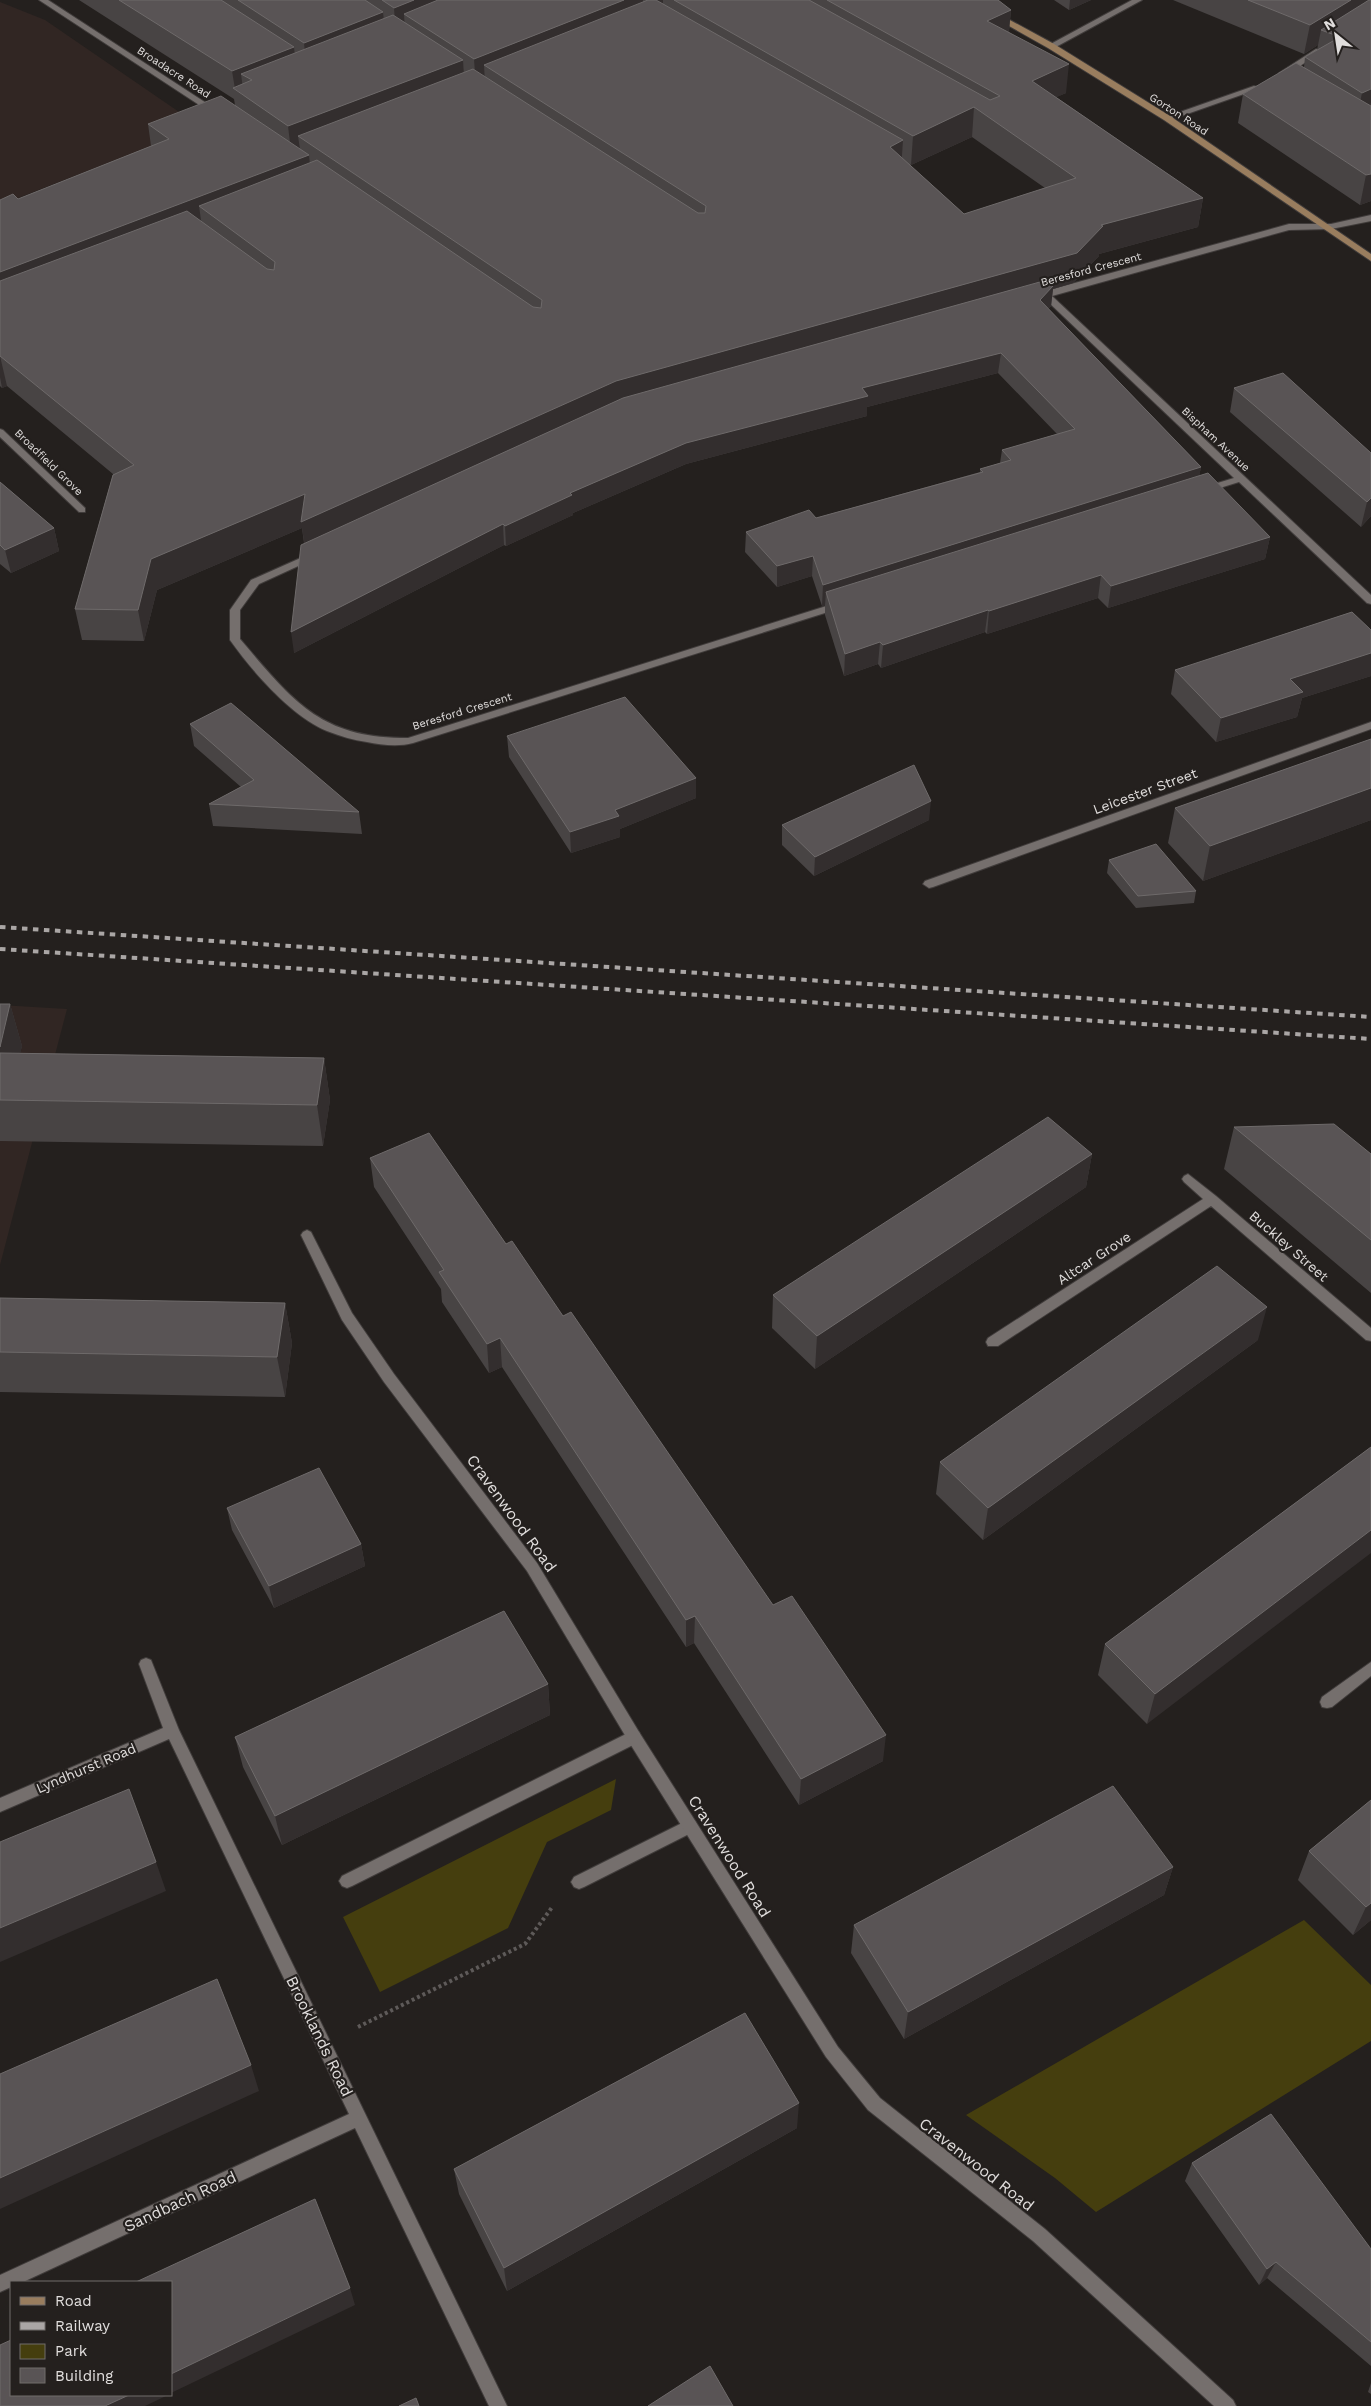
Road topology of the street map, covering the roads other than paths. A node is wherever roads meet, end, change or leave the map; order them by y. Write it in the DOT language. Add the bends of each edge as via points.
graph roads {
  1 [pos="43,0"];
  2 [pos="967,0"];
  3 [pos="1138,0"];
  4 [pos="1052,46"];
  5 [pos="1323,48"];
  6 [pos="1284,82"];
  7 [pos="1262,86"];
  8 [pos="222,113"];
  9 [pos="1167,118"];
  10 [pos="1371,218"];
  11 [pos="1328,228"];
  12 [pos="1371,258"];
  13 [pos="1045,294"];
  14 [pos="1026,300"];
  15 [pos="0,432"];
  16 [pos="1240,479"];
  17 [pos="1192,494"];
  18 [pos="82,510"];
  19 [pos="326,550"];
  20 [pos="853,601"];
  21 [pos="1371,601"];
  22 [pos="1371,725"];
  23 [pos="929,884"];
  24 [pos="1188,1179"];
  25 [pos="1212,1199"];
  26 [pos="307,1235"];
  27 [pos="1371,1336"];
  28 [pos="993,1342"];
  29 [pos="146,1664"];
  30 [pos="1371,1668"];
  31 [pos="1327,1702"];
  32 [pos="172,1731"];
  33 [pos="634,1737"];
  34 [pos="0,1805"];
  35 [pos="690,1826"];
  36 [pos="347,1881"];
  37 [pos="579,1882"];
  38 [pos="360,2118"];
  39 [pos="0,2284"];
  40 [pos="498,2406"];
  41 [pos="1227,2406"];
  1 -- 8 [label="street, Broadacre Road"];
  2 -- 4 [label="main road, Gorton Road"];
  3 -- 4 [label="street"];
  4 -- 9 [label="main road, Gorton Road"];
  5 -- 6 [label="street" via="1276,77"];
  7 -- 9 [label="street"];
  9 -- 11 [label="main road, Gorton Road"];
  10 -- 11 [label="street, Beresford Crescent" via="1350,226"];
  11 -- 12 [label="main road, Gorton Road"];
  11 -- 13 [label="street, Beresford Crescent" via="1289,227"];
  13 -- 14 [label="street, Beresford Crescent"];
  13 -- 16 [label="street, Bispham Avenue"];
  15 -- 18 [label="street, Broadfield Grove"];
  16 -- 17 [label="street"];
  16 -- 21 [label="street, Bispham Avenue"];
  19 -- 20 [label="street, Beresford Crescent" via="255,582 235,610 235,640 300,710 328,728 379,741 410,741"];
  22 -- 23 [label="street, Leicester Street"];
  24 -- 25 [label="street, Buckley Street"];
  25 -- 27 [label="street, Buckley Street"];
  25 -- 28 [label="street, Altcar Grove"];
  26 -- 33 [label="street, Cravenwood Road" via="347,1316 389,1378 532,1567"];
  29 -- 32 [label="street, Brooklands Road"];
  30 -- 31 [label="street"];
  32 -- 34 [label="street, Lyndhurst Road"];
  32 -- 38 [label="street, Brooklands Road"];
  33 -- 35 [label="street, Cravenwood Road"];
  33 -- 36 [label="street"];
  35 -- 37 [label="street"];
  35 -- 41 [label="street, Cravenwood Road" via="832,2052 874,2104 1039,2235"];
  38 -- 39 [label="street, Sandbach Road"];
  38 -- 40 [label="street, Brooklands Road"];
}
